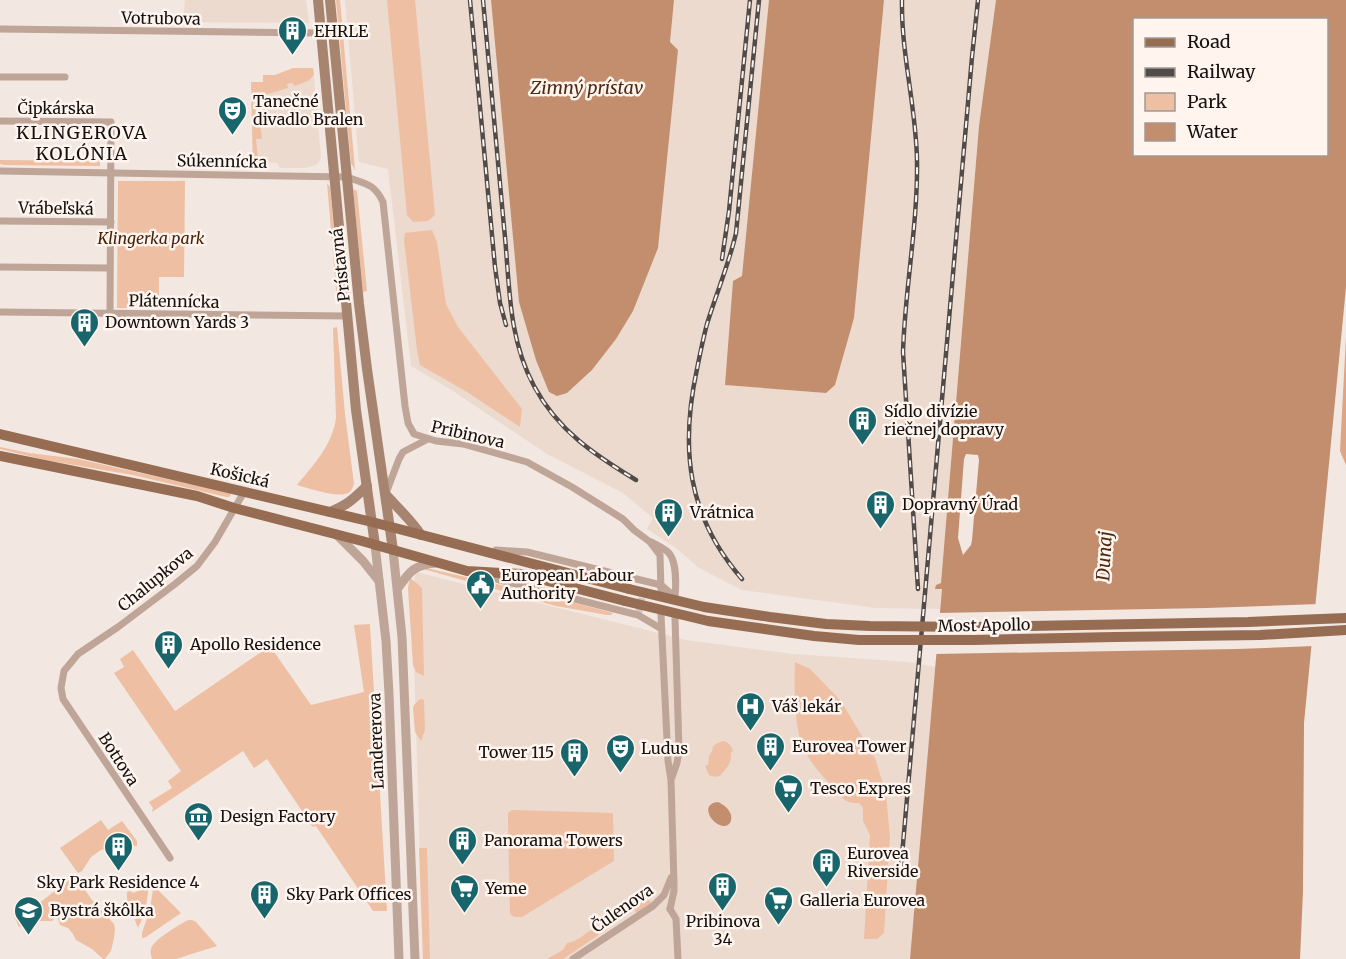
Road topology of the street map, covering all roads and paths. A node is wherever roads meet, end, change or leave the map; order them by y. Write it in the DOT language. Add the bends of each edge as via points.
graph roads {
  1 [pos="318,0"];
  2 [pos="330,0"];
  3 [pos="0,29"];
  4 [pos="321,33"];
  5 [pos="0,77"];
  6 [pos="65,77"];
  7 [pos="0,121"];
  8 [pos="0,171"];
  9 [pos="111,173"];
  10 [pos="334,176"];
  11 [pos="347,177"];
  12 [pos="0,221"];
  13 [pos="111,222"];
  14 [pos="0,267"];
  15 [pos="110,268"];
  16 [pos="0,312"];
  17 [pos="110,314"];
  18 [pos="348,316"];
  19 [pos="0,434"];
  20 [pos="428,439"];
  21 [pos="0,456"];
  22 [pos="367,486"];
  23 [pos="244,492"];
  24 [pos="386,494"];
  25 [pos="234,508"];
  26 [pos="330,512"];
  27 [pos="372,522"];
  28 [pos="390,526"];
  29 [pos="335,533"];
  30 [pos="422,535"];
  31 [pos="650,542"];
  32 [pos="375,544"];
  33 [pos="472,549"];
  34 [pos="393,550"];
  35 [pos="439,563"];
  36 [pos="467,571"];
  37 [pos="379,581"];
  38 [pos="398,588"];
  39 [pos="661,588"];
  40 [pos="628,589"];
  41 [pos="625,602"];
  42 [pos="661,615"];
  43 [pos="675,618"];
  44 [pos="1346,618"];
  45 [pos="660,628"];
  46 [pos="1346,630"];
  47 [pos="64,671"];
  48 [pos="671,780"];
  49 [pos="170,858"];
  50 [pos="673,869"];
  51 [pos="653,906"];
  52 [pos="670,909"];
  53 [pos="399,959"];
  54 [pos="415,959"];
  55 [pos="573,959"];
  56 [pos="678,959"];
  1 -- 4 [label="main road, Prístavná"];
  2 -- 11 [label="main road, Prístavná"];
  3 -- 4 [label="street, Votrubova"];
  4 -- 10 [label="main road, Prístavná"];
  5 -- 6 [label="street"];
  7 -- 9 [label="street, Čipkárska" via="111,122"];
  8 -- 9 [label="street, Súkennícka"];
  9 -- 10 [label="street, Súkennícka"];
  9 -- 13 [label="street"];
  10 -- 11 [label="street, Súkennícka"];
  10 -- 18 [label="main road, Prístavná"];
  11 -- 20 [label="street, Pribinova" via="372,186 383,202 408,423 414,434"];
  11 -- 24 [label="main road, Prístavná" via="360,315"];
  12 -- 13 [label="street, Vrábeľská"];
  13 -- 15 [label="street"];
  14 -- 15 [label="street"];
  15 -- 17 [label="street"];
  16 -- 17 [label="street, Plátennícka"];
  17 -- 18 [label="street, Plátennícka"];
  18 -- 22 [label="main road, Prístavná"];
  19 -- 23 [label="main road, Košická"];
  20 -- 24 [label="street" via="403,452"];
  20 -- 31 [label="street, Pribinova" via="463,444 526,462 623,519"];
  21 -- 25 [label="main road, Košická" via="197,496"];
  22 -- 26 [label="main road" via="346,505"];
  22 -- 27 [label="main road, Prístavná"];
  23 -- 25 [label="street, Chalupkova"];
  23 -- 26 [label="main road, Košická"];
  24 -- 28 [label="main road, Prístavná"];
  24 -- 30 [label="main road"];
  25 -- 29 [label="main road, Košická"];
  25 -- 47 [label="street, Chalupkova" via="197,566 78,654"];
  26 -- 27 [label="main road, Košická"];
  27 -- 28 [label="main road, Košická"];
  27 -- 32 [label="main road, Landererova"];
  28 -- 30 [label="main road, Košická"];
  28 -- 34 [label="main road, Landererova"];
  29 -- 32 [label="main road, Košická"];
  29 -- 37 [label="street"];
  30 -- 33 [label="main road, Košická"];
  31 -- 39 [label="street, Pribinova" via="660,555"];
  31 -- 39 [label="street" via="668,552 674,564 675,597"];
  32 -- 34 [label="main road, Košická"];
  32 -- 37 [label="street, Landererova"];
  33 -- 39 [label="street, Košická" via="527,552"];
  33 -- 40 [label="main road, Košická"];
  34 -- 35 [label="main road, Košická"];
  34 -- 38 [label="street, Landererova"];
  35 -- 36 [label="main road, Košická"];
  35 -- 38 [label="street" via="422,565 410,572"];
  36 -- 41 [label="main road, Košická" via="521,574"];
  36 -- 45 [label="street, Košická" via="638,615"];
  37 -- 53 [label="street, Landererova" via="389,694"];
  38 -- 54 [label="street, Landererova"];
  40 -- 44 [label="main road, Most Apollo, bridge" via="704,607 798,621 870,626"];
  41 -- 46 [label="main road, Most Apollo, bridge" via="708,621 859,640 1115,638"];
  42 -- 45 [label="street"];
  43 -- 48 [label="street" via="679,750"];
  45 -- 48 [label="street"];
  47 -- 49 [label="street, Bottova" via="63,699"];
  48 -- 50 [label="street"];
  50 -- 51 [label="street, Čulenova" via="669,886"];
  50 -- 52 [label="street"];
  51 -- 52 [label="street"];
  51 -- 55 [label="street, Čulenova"];
  52 -- 56 [label="street" via="676,919"];
}
